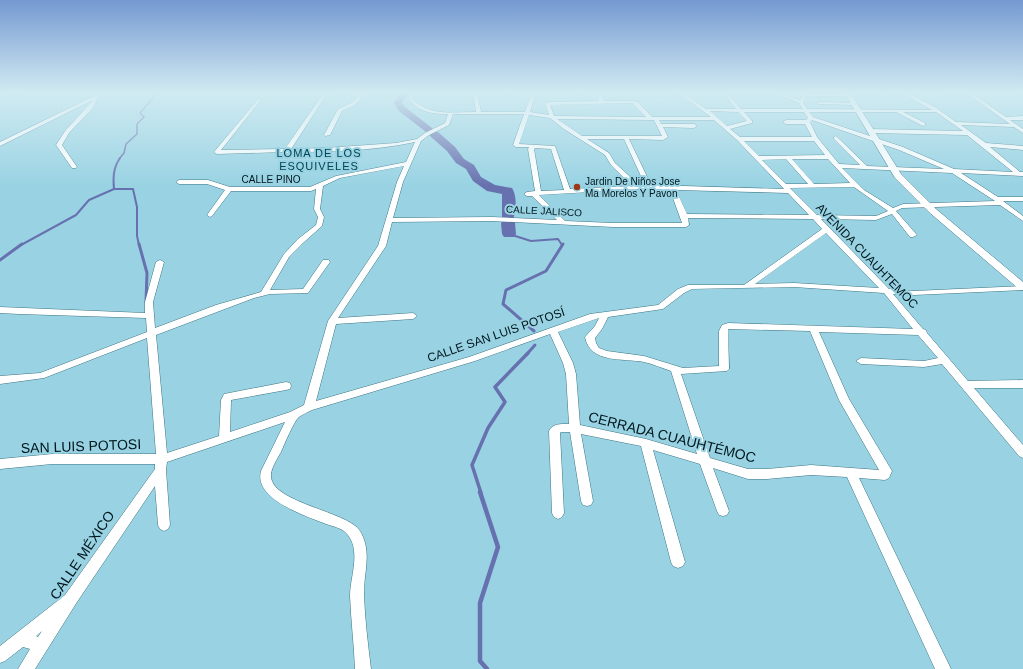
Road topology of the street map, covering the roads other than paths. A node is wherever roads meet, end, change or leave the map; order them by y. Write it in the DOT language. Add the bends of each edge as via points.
graph roads {
  1 [pos="40,123"];
  2 [pos="75,123"];
  3 [pos="240,123"];
  4 [pos="305,123"];
  5 [pos="333,123"];
  6 [pos="447,123"];
  7 [pos="523,123"];
  8 [pos="560,123"];
  9 [pos="721,123"];
  10 [pos="749,123"];
  11 [pos="809,123"];
  12 [pos="820,123"];
  13 [pos="866,123"];
  14 [pos="954,123"];
  15 [pos="958,123"];
  16 [pos="1011,123"];
  17 [pos="659,125"];
  18 [pos="694,126"];
  19 [pos="1014,126"];
  20 [pos="727,128"];
  21 [pos="870,130"];
  22 [pos="1023,131"];
  23 [pos="969,133"];
  24 [pos="327,135"];
  25 [pos="581,137"];
  26 [pos="626,138"];
  27 [pos="815,138"];
  28 [pos="836,138"];
  29 [pos="739,139"];
  30 [pos="419,140"];
  31 [pos="875,140"];
  32 [pos="0,144"];
  33 [pos="245,144"];
  34 [pos="984,145"];
  35 [pos="533,147"];
  36 [pos="1023,148"];
  37 [pos="237,152"];
  38 [pos="286,152"];
  39 [pos="830,156"];
  40 [pos="787,157"];
  41 [pos="758,158"];
  42 [pos="408,163"];
  43 [pos="838,166"];
  44 [pos="74,167"];
  45 [pos="865,167"];
  46 [pos="891,168"];
  47 [pos="953,171"];
  48 [pos="1021,175"];
  49 [pos="831,178"];
  50 [pos="179,182"];
  51 [pos="856,185"];
  52 [pos="320,186"];
  53 [pos="813,186"];
  54 [pos="838,186"];
  55 [pos="637,187"];
  56 [pos="649,187"];
  57 [pos="672,188"];
  58 [pos="229,189"];
  59 [pos="787,189"];
  60 [pos="568,192"];
  61 [pos="533,193"];
  62 [pos="1023,199"];
  63 [pos="998,201"];
  64 [pos="927,204"];
  65 [pos="893,212"];
  66 [pos="210,215"];
  67 [pos="684,216"];
  68 [pos="815,218"];
  69 [pos="1023,219"];
  70 [pos="390,220"];
  71 [pos="563,222"];
  72 [pos="826,229"];
  73 [pos="913,235"];
  74 [pos="160,262"];
  75 [pos="326,262"];
  76 [pos="746,287"];
  77 [pos="1023,287"];
  78 [pos="888,292"];
  79 [pos="264,293"];
  80 [pos="0,310"];
  81 [pos="605,314"];
  82 [pos="150,316"];
  83 [pos="413,316"];
  84 [pos="332,321"];
  85 [pos="813,329"];
  86 [pos="553,331"];
  87 [pos="922,332"];
  88 [pos="151,333"];
  89 [pos="945,360"];
  90 [pos="861,361"];
  91 [pos="675,369"];
  92 [pos="0,380"];
  93 [pos="1023,384"];
  94 [pos="966,385"];
  95 [pos="286,386"];
  96 [pos="309,407"];
  97 [pos="294,415"];
  98 [pos="575,428"];
  99 [pos="224,437"];
  100 [pos="646,443"];
  101 [pos="1023,453"];
  102 [pos="705,461"];
  103 [pos="0,464"];
  104 [pos="161,464"];
  105 [pos="851,473"];
  106 [pos="587,502"];
  107 [pos="723,510"];
  108 [pos="558,513"];
  109 [pos="164,525"];
  110 [pos="678,562"];
  111 [pos="72,598"];
  112 [pos="21,639"];
  113 [pos="41,646"];
  114 [pos="0,656"];
  115 [pos="26,669"];
  116 [pos="363,669"];
  117 [pos="943,669"];
  1 -- 32 [label="street"];
  2 -- 44 [label="street" via="58,145"];
  3 -- 37 [label="street" via="217,152"];
  4 -- 38 [label="street"];
  5 -- 24 [label="street"];
  6 -- 30 [label="street"];
  7 -- 35 [label="street" via="516,145"];
  8 -- 25 [label="street"];
  9 -- 20 [label="street, AVENIDA CUAUHTEMOC"];
  10 -- 20 [label="street"];
  11 -- 27 [label="street" via="808,128"];
  12 -- 31 [label="street"];
  13 -- 21 [label="main road"];
  14 -- 23 [label="street"];
  15 -- 19 [label="street"];
  16 -- 19 [label="street"];
  17 -- 18 [label="street"];
  17 -- 26 [label="street" via="664,138"];
  19 -- 22 [label="street"];
  20 -- 29 [label="street, AVENIDA CUAUHTEMOC"];
  21 -- 23 [label="street"];
  21 -- 31 [label="main road"];
  23 -- 34 [label="street"];
  25 -- 26 [label="street"];
  25 -- 55 [label="street" via="607,154 613,164"];
  26 -- 56 [label="street"];
  27 -- 29 [label="street"];
  27 -- 39 [label="street"];
  28 -- 45 [label="street"];
  29 -- 41 [label="street, AVENIDA CUAUHTEMOC"];
  30 -- 38 [label="street" via="396,145"];
  30 -- 42 [label="street"];
  31 -- 46 [label="main road"];
  31 -- 47 [label="street"];
  33 -- 37 [label="street"];
  34 -- 36 [label="street"];
  34 -- 48 [label="street"];
  35 -- 60 [label="street" via="554,147"];
  35 -- 61 [label="street"];
  37 -- 38 [label="street"];
  39 -- 40 [label="street"];
  39 -- 43 [label="street"];
  40 -- 41 [label="street"];
  40 -- 53 [label="street"];
  41 -- 59 [label="street, AVENIDA CUAUHTEMOC"];
  42 -- 52 [label="street, CALLE PINO" via="338,177"];
  42 -- 70 [label="street"];
  43 -- 45 [label="street"];
  43 -- 51 [label="street"];
  45 -- 46 [label="street"];
  46 -- 47 [label="street"];
  46 -- 64 [label="main road"];
  47 -- 48 [label="street"];
  47 -- 63 [label="street"];
  49 -- 54 [label="street"];
  50 -- 58 [label="street, CALLE PINO" via="208,182"];
  51 -- 54 [label="street"];
  51 -- 65 [label="street"];
  52 -- 58 [label="street, CALLE PINO"];
  52 -- 79 [label="street" via="317,209 321,217 320,226 304,236 290,250"];
  53 -- 54 [label="street"];
  53 -- 59 [label="street"];
  55 -- 56 [label="street"];
  55 -- 60 [label="street"];
  56 -- 57 [label="street"];
  57 -- 59 [label="street"];
  57 -- 67 [label="street"];
  58 -- 66 [label="street"];
  59 -- 68 [label="street, AVENIDA CUAUHTEMOC"];
  60 -- 61 [label="street"];
  61 -- 71 [label="street"];
  62 -- 63 [label="street"];
  63 -- 64 [label="street"];
  63 -- 69 [label="street"];
  64 -- 65 [label="street" via="904,206"];
  64 -- 77 [label="main road"];
  65 -- 68 [label="street" via="876,218"];
  65 -- 73 [label="street"];
  67 -- 68 [label="street"];
  67 -- 71 [label="street, CALLE JALISCO" via="687,225 682,226"];
  68 -- 72 [label="street, AVENIDA CUAUHTEMOC"];
  70 -- 71 [label="street, CALLE JALISCO" via="492,219"];
  70 -- 84 [label="street" via="382,246"];
  72 -- 76 [label="street"];
  72 -- 78 [label="street, AVENIDA CUAUHTEMOC"];
  74 -- 82 [label="street" via="150,302"];
  75 -- 79 [label="street" via="308,289 303,292"];
  76 -- 78 [label="street, CALLE SAN LUIS POTOSÍ" via="794,285"];
  76 -- 81 [label="street, CALLE SAN LUIS POTOSÍ" via="691,287 681,291 660,307"];
  77 -- 78 [label="street, CALLE SAN LUIS POTOSÍ" via="930,293"];
  78 -- 87 [label="street, AVENIDA CUAUHTEMOC"];
  79 -- 88 [label="street"];
  80 -- 82 [label="street" via="54,314 120,312"];
  81 -- 86 [label="street, CALLE SAN LUIS POTOSÍ"];
  81 -- 91 [label="street" via="599,327 590,337 590,343 596,350 605,354 644,359"];
  82 -- 88 [label="street"];
  83 -- 84 [label="street"];
  84 -- 96 [label="street"];
  85 -- 87 [label="street"];
  85 -- 91 [label="street" via="728,326 723,331 724,370"];
  85 -- 105 [label="street, CERRADA CUAUHTÉMOC" via="841,394 886,474"];
  86 -- 96 [label="street, CALLE SAN LUIS POTOSÍ" via="472,359"];
  86 -- 98 [label="street" via="571,374"];
  87 -- 89 [label="street, AVENIDA CUAUHTEMOC"];
  88 -- 92 [label="street" via="41,376"];
  88 -- 104 [label="street"];
  89 -- 90 [label="street" via="924,364"];
  89 -- 94 [label="street, AVENIDA CUAUHTEMOC"];
  91 -- 102 [label="street"];
  93 -- 94 [label="street"];
  94 -- 101 [label="street, AVENIDA CUAUHTEMOC"];
  95 -- 99 [label="street" via="228,397"];
  96 -- 97 [label="street, CALLE SAN LUIS POTOSÍ"];
  97 -- 99 [label="street, CALLE SAN LUIS POTOSÍ"];
  97 -- 116 [label="street" via="265,480 282,500 349,528 355,534 361,551 357,594"];
  98 -- 100 [label="street, CERRADA CUAUHTÉMOC"];
  98 -- 106 [label="street"];
  98 -- 108 [label="street, CERRADA CUAUHTÉMOC" via="559,428 554,431"];
  99 -- 104 [label="street, CALLE SAN LUIS POTOSÍ"];
  100 -- 102 [label="street, CERRADA CUAUHTÉMOC"];
  100 -- 110 [label="street"];
  102 -- 105 [label="street, CERRADA CUAUHTÉMOC" via="754,474 799,470"];
  102 -- 107 [label="street"];
  103 -- 104 [label="street, SAN LUIS POTOSI" via="52,459"];
  104 -- 109 [label="street"];
  104 -- 111 [label="street, CALLE MÉXICO"];
  105 -- 117 [label="street"];
  111 -- 112 [label="street"];
  111 -- 113 [label="street, CALLE MÉXICO"];
  112 -- 113 [label="street"];
  112 -- 114 [label="street"];
  113 -- 115 [label="street, CALLE MÉXICO"];
}
